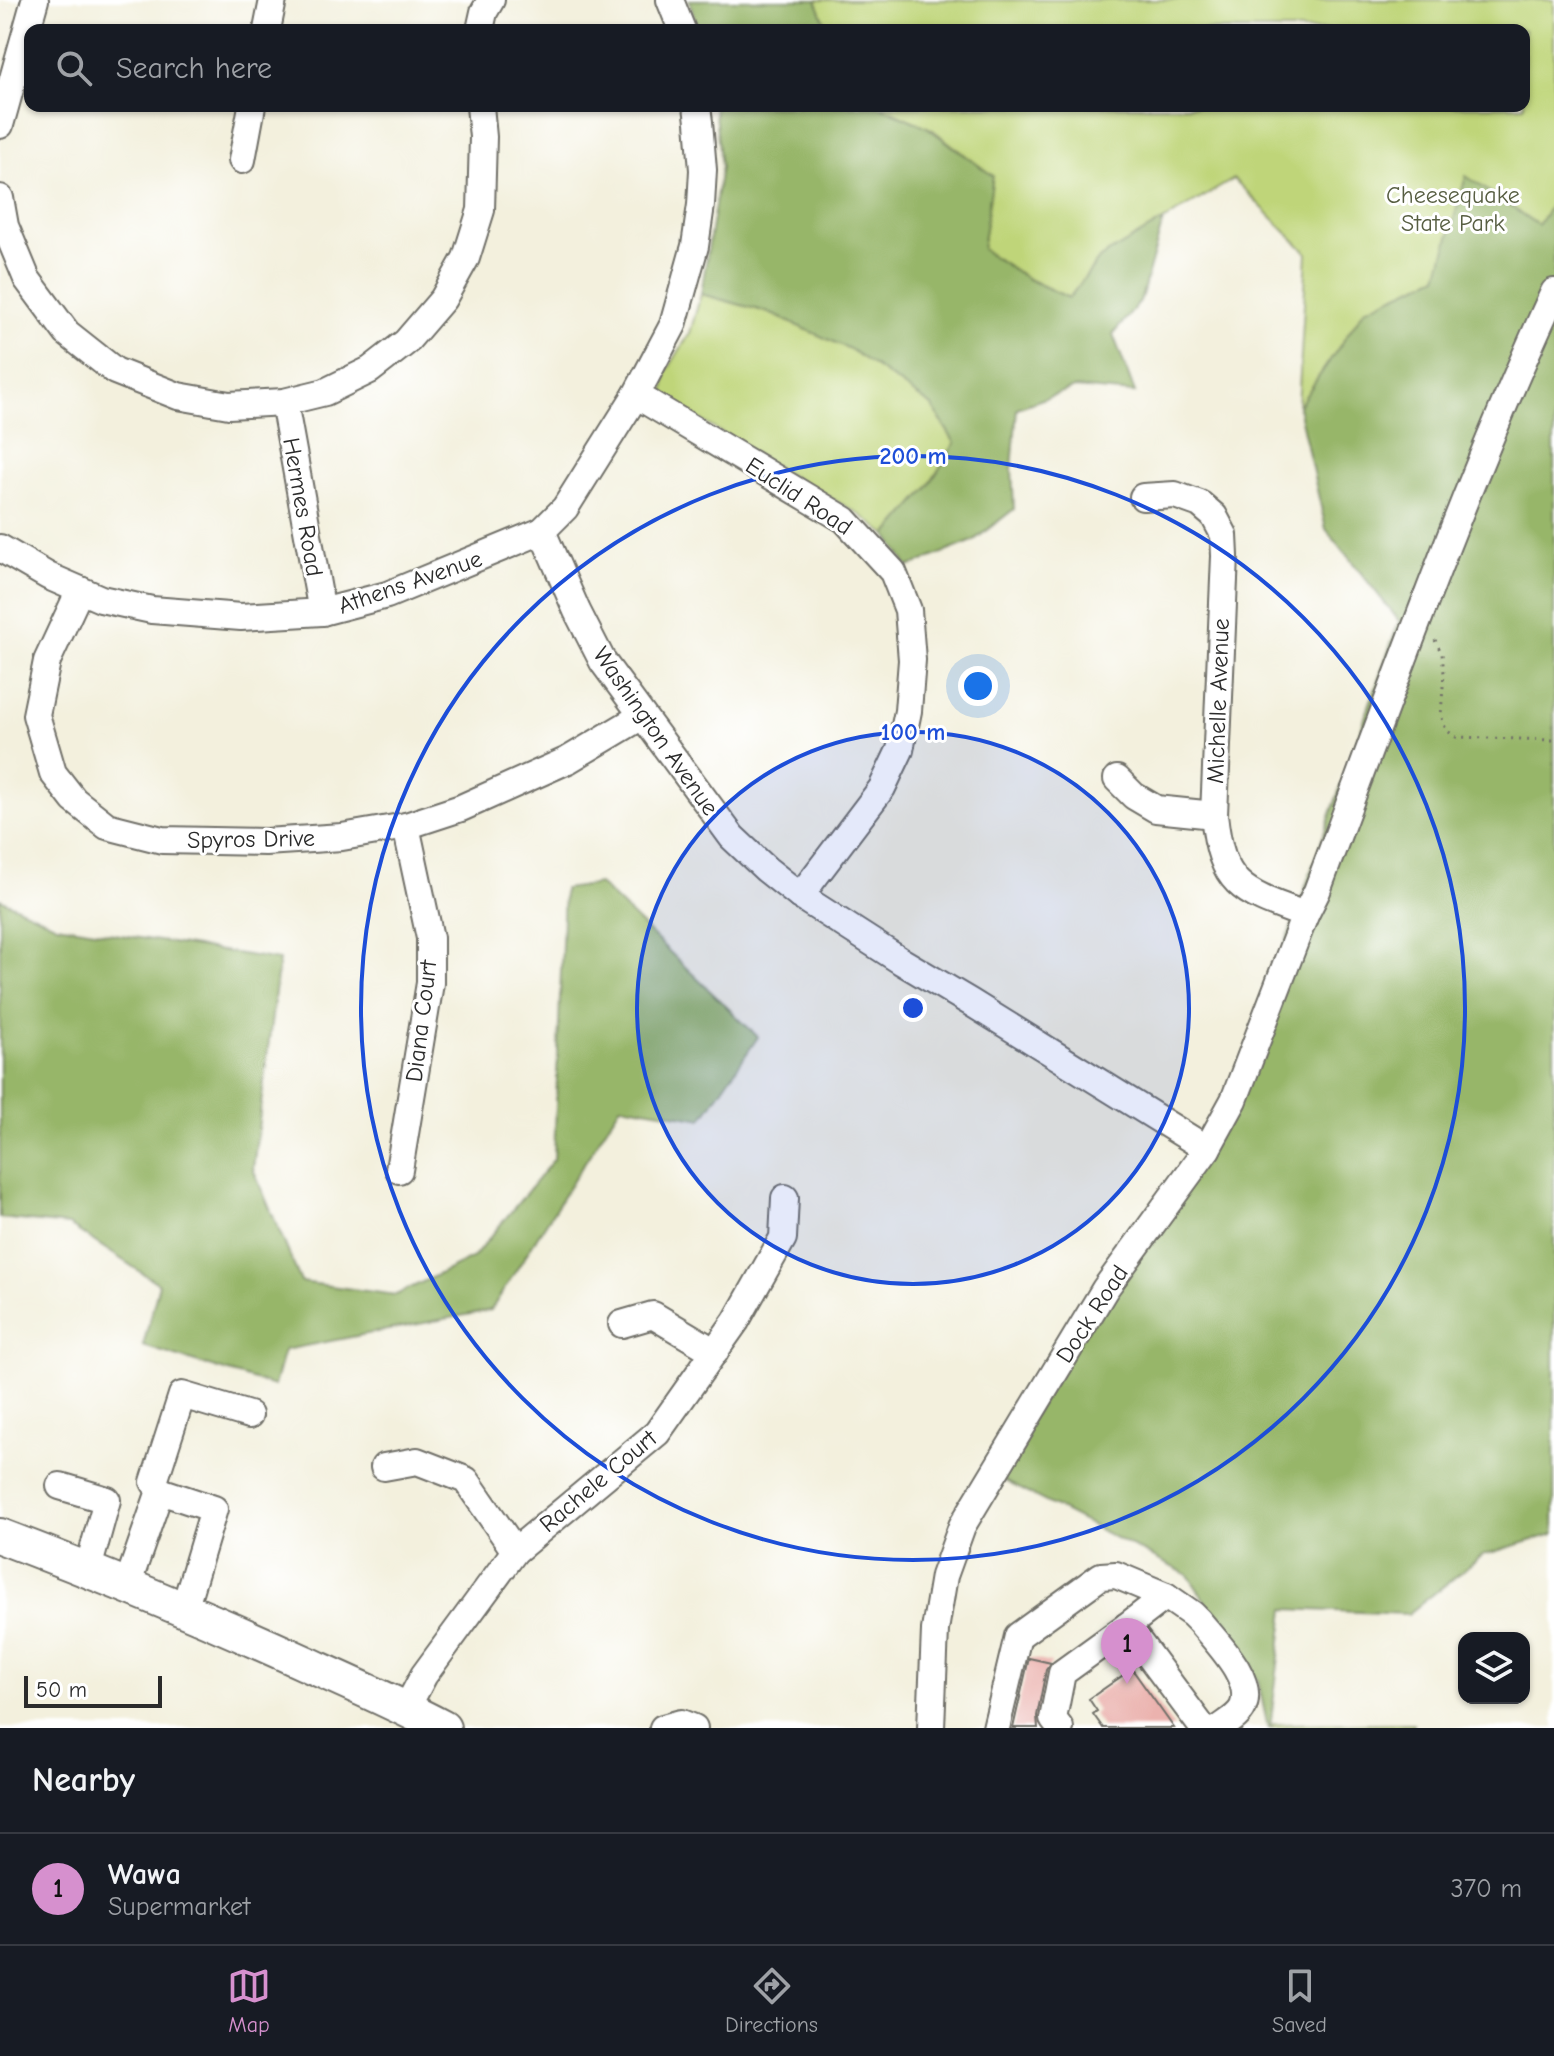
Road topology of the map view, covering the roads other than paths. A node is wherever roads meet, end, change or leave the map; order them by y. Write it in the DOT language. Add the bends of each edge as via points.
graph roads {
  1 [pos="35,0"];
  2 [pos="273,0"];
  3 [pos="491,0"];
  4 [pos="670,0"];
  5 [pos="28,24"];
  6 [pos="268,24"];
  7 [pos="481,24"];
  8 [pos="680,24"];
  9 [pos="24,39"];
  10 [pos="251,112"];
  11 [pos="481,112"];
  12 [pos="698,112"];
  13 [pos="0,125"];
  14 [pos="242,160"];
  15 [pos="0,198"];
  16 [pos="1554,292"];
  17 [pos="636,395"];
  18 [pos="284,402"];
  19 [pos="1143,497"];
  20 [pos="542,531"];
  21 [pos="0,548"];
  22 [pos="80,590"];
  23 [pos="322,612"];
  24 [pos="642,716"];
  25 [pos="1117,779"];
  26 [pos="1214,815"];
  27 [pos="406,826"];
  28 [pos="800,896"];
  29 [pos="1305,915"];
  30 [pos="1207,1149"];
  31 [pos="399,1170"];
  32 [pos="785,1198"];
  33 [pos="622,1324"];
  34 [pos="715,1352"];
  35 [pos="249,1415"];
  36 [pos="384,1467"];
  37 [pos="60,1486"];
  38 [pos="160,1491"];
  39 [pos="0,1536"];
  40 [pos="515,1551"];
  41 [pos="88,1569"];
  42 [pos="127,1586"];
  43 [pos="1166,1596"];
  44 [pos="184,1609"];
  45 [pos="1127,1626"];
  46 [pos="406,1709"];
  47 [pos="443,1728"];
  48 [pos="663,1728"];
  49 [pos="694,1728"];
  50 [pos="931,1728"];
  51 [pos="996,1728"];
  52 [pos="1060,1728"];
  53 [pos="1203,1728"];
  54 [pos="1220,1728"];
  1 -- 5 [label="street"];
  2 -- 6 [label="street"];
  3 -- 7 [label="street"];
  4 -- 8 [label="street"];
  9 -- 13 [label="street"];
  10 -- 14 [label="street"];
  11 -- 18 [label="street" via="481,210 466,258 443,299 406,342 370,370 325,392"];
  12 -- 17 [label="street" via="703,170 695,246 673,325"];
  15 -- 18 [label="street" via="5,226 27,279 67,333 115,371 178,396 229,405"];
  16 -- 29 [label="street, Dock Road" via="1512,382"];
  17 -- 20 [label="street" via="565,508"];
  17 -- 28 [label="street, Euclid Road" via="845,520 893,572 908,610 912,660 900,750 882,788"];
  18 -- 23 [label="street, Hermes Road"];
  19 -- 26 [label="street, Michelle Avenue" via="1175,495 1200,504 1224,535"];
  20 -- 23 [label="street, Athens Avenue" via="387,595"];
  20 -- 24 [label="street, Washington Avenue" via="603,662"];
  21 -- 22 [label="street, Athens Avenue"];
  22 -- 23 [label="street, Athens Avenue" via="152,610 241,617"];
  22 -- 27 [label="street, Spyros Drive" via="47,661 36,715 53,773 74,800 107,826 162,840 265,842"];
  24 -- 27 [label="street, Spyros Drive" via="568,760 461,808"];
  24 -- 28 [label="street, Washington Avenue" via="732,837"];
  25 -- 26 [label="street" via="1156,809"];
  26 -- 29 [label="street, Michelle Avenue" via="1217,841 1238,885"];
  27 -- 31 [label="street, Diana Court" via="430,938 430,983"];
  28 -- 30 [label="street, Washington Avenue"];
  29 -- 30 [label="street, Dock Road" via="1234,1100"];
  30 -- 50 [label="street, Dock Road" via="1105,1289 962,1526 944,1576 935,1630"];
  32 -- 34 [label="street, Rachele Court" via="783,1238"];
  33 -- 34 [label="street" via="653,1315"];
  34 -- 40 [label="street, Rachele Court" via="657,1433"];
  35 -- 38 [label="street" via="182,1395 154,1482"];
  36 -- 40 [label="street" via="417,1461 466,1480"];
  37 -- 41 [label="street" via="107,1500"];
  38 -- 42 [label="street"];
  38 -- 44 [label="street" via="214,1509"];
  39 -- 41 [label="main road"];
  40 -- 46 [label="street, Rachele Court" via="424,1675"];
  41 -- 42 [label="main road"];
  42 -- 44 [label="main road"];
  43 -- 45 [label="street"];
  43 -- 51 [label="street" via="1116,1575 1101,1576 1018,1636"];
  43 -- 54 [label="street" via="1199,1621 1244,1683 1243,1707"];
  44 -- 46 [label="main road"];
  45 -- 52 [label="street" via="1062,1673 1053,1719"];
  45 -- 53 [label="street"];
  46 -- 47 [label="main road"];
  48 -- 49 [label="street" via="681,1723"];
}
